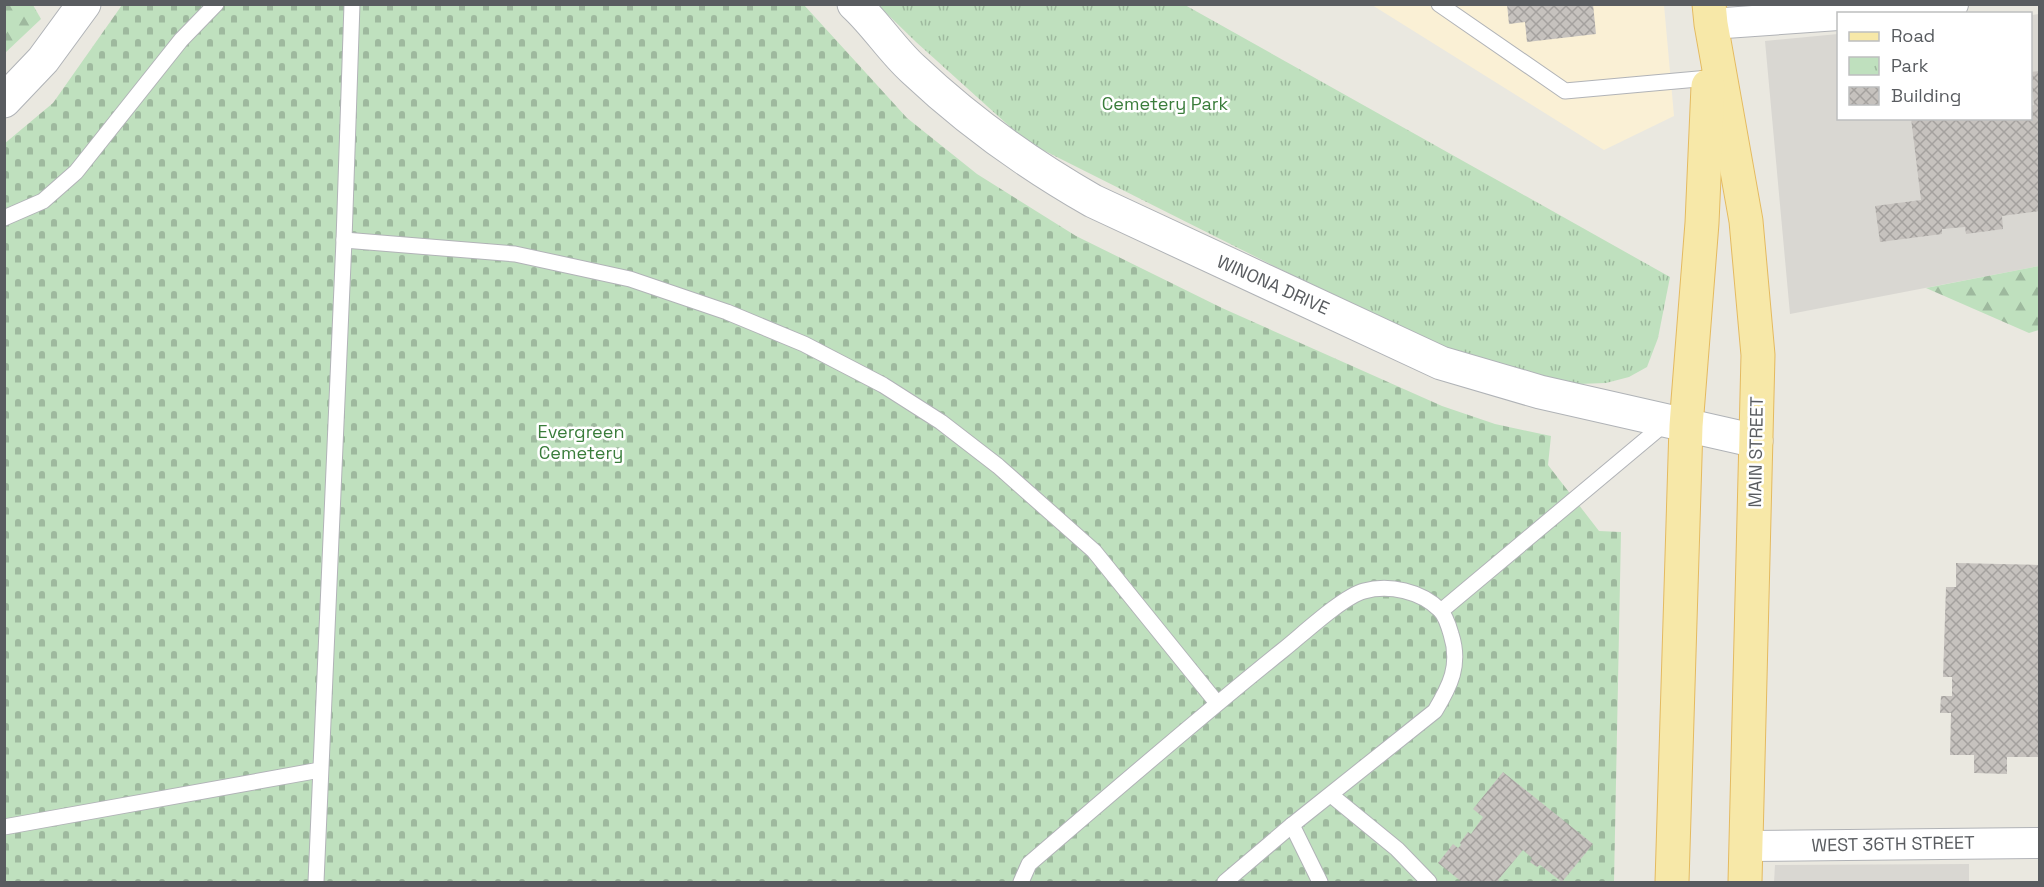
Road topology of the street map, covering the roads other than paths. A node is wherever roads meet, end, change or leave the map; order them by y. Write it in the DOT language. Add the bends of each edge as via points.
graph roads {
  1 [pos="84,4"];
  2 [pos="216,4"];
  3 [pos="352,4"];
  4 [pos="854,4"];
  5 [pos="1439,4"];
  6 [pos="1953,4"];
  7 [pos="1879,12"];
  8 [pos="1710,14"];
  9 [pos="1837,15"];
  10 [pos="1709,78"];
  11 [pos="4,101"];
  12 [pos="4,218"];
  13 [pos="344,240"];
  14 [pos="1677,424"];
  15 [pos="1756,441"];
  16 [pos="1441,610"];
  17 [pos="1217,703"];
  18 [pos="320,770"];
  19 [pos="1330,795"];
  20 [pos="1292,825"];
  21 [pos="4,827"];
  22 [pos="2040,843"];
  23 [pos="1746,846"];
  24 [pos="316,882"];
  25 [pos="1021,882"];
  26 [pos="1225,882"];
  27 [pos="1320,882"];
  28 [pos="1429,882"];
  29 [pos="1672,882"];
  30 [pos="1745,882"];
  1 -- 11 [label="street" via="43,60"];
  2 -- 12 [label="lane" via="181,40 76,172 43,201"];
  3 -- 13 [label="lane"];
  4 -- 14 [label="street, WINONA DRIVE" via="911,68 951,103 1003,144 1093,201 1441,363 1540,392"];
  5 -- 10 [label="lane" via="1565,91"];
  6 -- 7 [label="street"];
  8 -- 9 [label="street"];
  8 -- 10 [label="main road"];
  8 -- 15 [label="main road, MAIN STREET" via="1746,221 1758,355"];
  10 -- 14 [label="main road" via="1702,223"];
  13 -- 17 [label="lane" via="515,254 630,279 749,321 873,380 957,434 1095,551"];
  13 -- 18 [label="lane"];
  14 -- 15 [label="street, WINONA DRIVE"];
  14 -- 16 [label="lane"];
  14 -- 29 [label="main road"];
  15 -- 23 [label="main road, MAIN STREET"];
  16 -- 17 [label="lane" via="1418,596 1390,587 1362,592 1336,607"];
  16 -- 19 [label="lane" via="1452,636 1455,664 1449,688 1435,711"];
  17 -- 25 [label="lane" via="1029,864"];
  18 -- 21 [label="lane"];
  18 -- 24 [label="lane"];
  19 -- 20 [label="lane"];
  19 -- 28 [label="lane" via="1396,849"];
  20 -- 26 [label="lane"];
  20 -- 27 [label="lane"];
  22 -- 23 [label="street, WEST 36TH STREET"];
  23 -- 30 [label="main road, MAIN STREET"];
}
